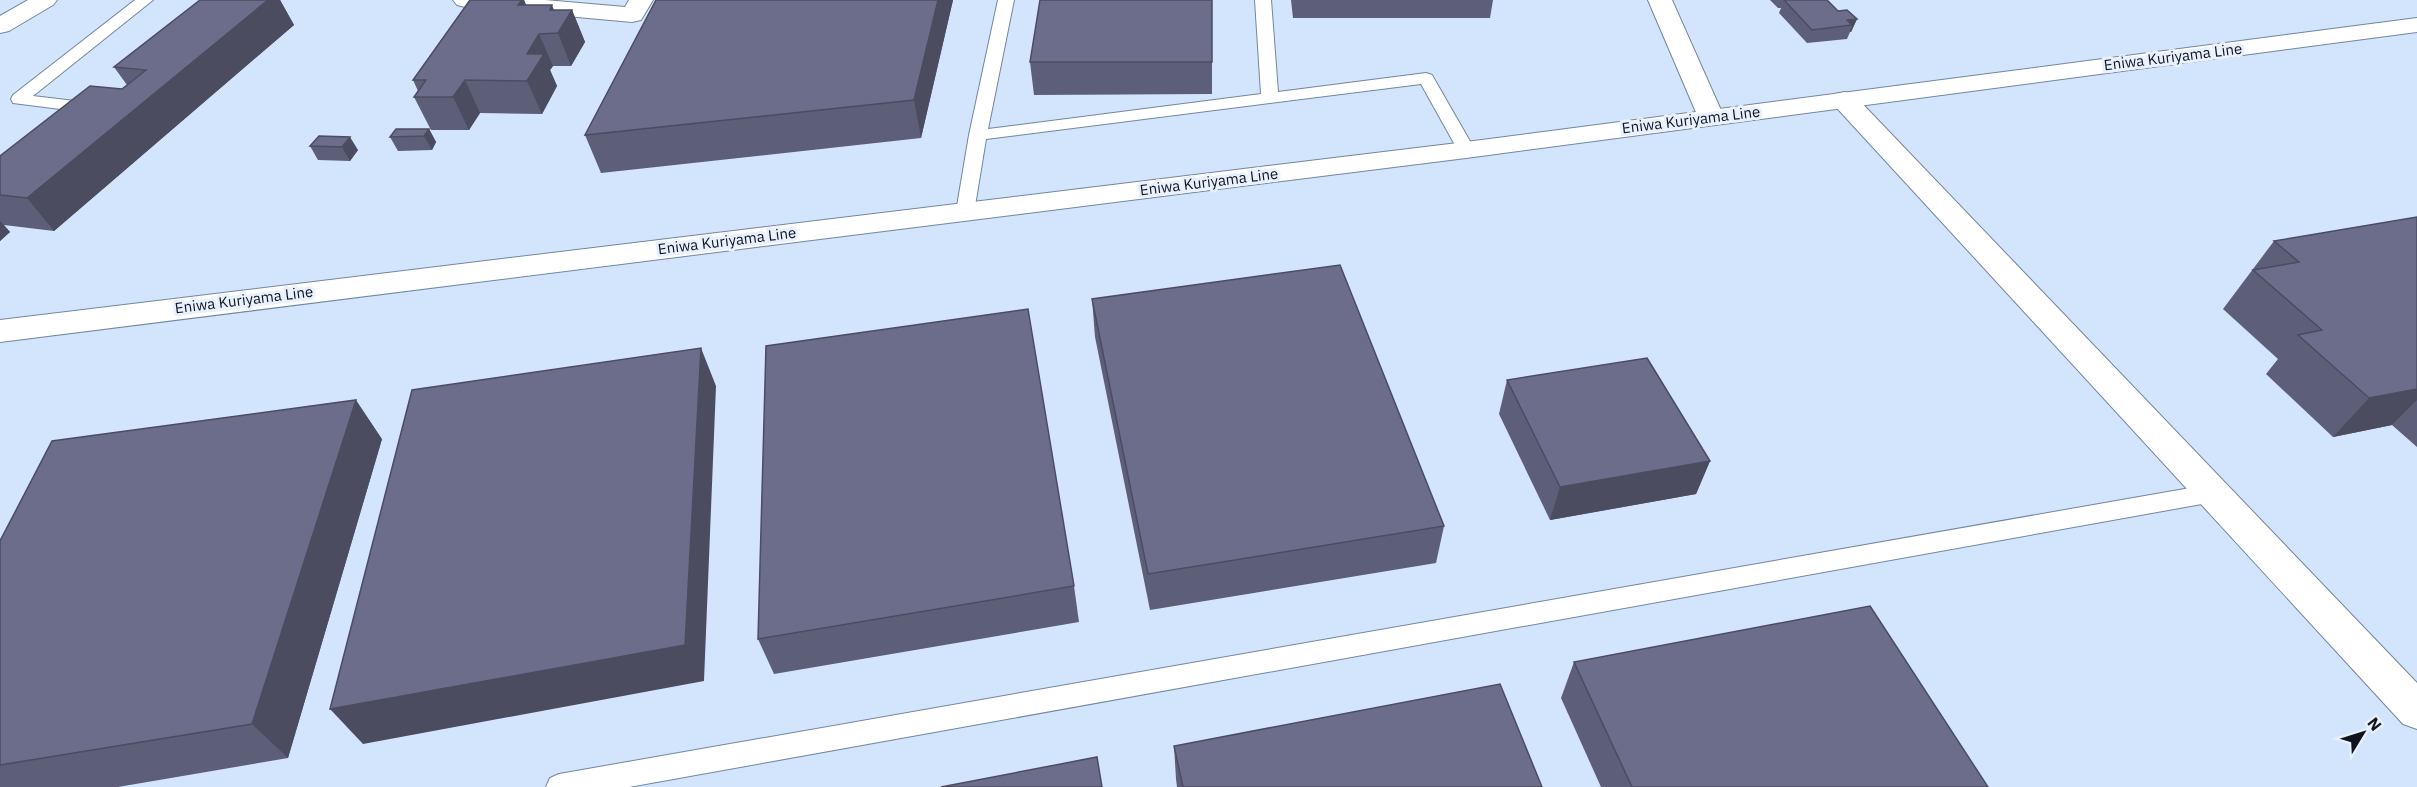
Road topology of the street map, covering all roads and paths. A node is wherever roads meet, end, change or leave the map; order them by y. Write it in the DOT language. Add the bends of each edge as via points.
graph roads {
  1 [pos="45,0"];
  2 [pos="145,0"];
  3 [pos="465,0"];
  4 [pos="640,0"];
  5 [pos="1006,0"];
  6 [pos="1263,0"];
  7 [pos="1660,0"];
  8 [pos="2417,25"];
  9 [pos="0,26"];
  10 [pos="1270,98"];
  11 [pos="1844,100"];
  12 [pos="1711,117"];
  13 [pos="81,122"];
  14 [pos="978,135"];
  15 [pos="1466,150"];
  16 [pos="966,212"];
  17 [pos="0,331"];
  18 [pos="2213,493"];
  19 [pos="2417,711"];
  20 [pos="559,787"];
  1 -- 9 [label="main road"];
  2 -- 13 [label="lane" via="19,99 98,108"];
  3 -- 4 [label="main road" via="632,15"];
  5 -- 14 [label="lane"];
  6 -- 10 [label="lane"];
  7 -- 12 [label="main road"];
  8 -- 11 [label="main road, Eniwa Kuriyama Line"];
  10 -- 14 [label="lane"];
  10 -- 15 [label="lane" via="1426,78"];
  11 -- 12 [label="main road, Eniwa Kuriyama Line"];
  11 -- 18 [label="main road"];
  12 -- 15 [label="main road, Eniwa Kuriyama Line"];
  14 -- 16 [label="lane"];
  15 -- 16 [label="main road, Eniwa Kuriyama Line"];
  16 -- 17 [label="main road, Eniwa Kuriyama Line"];
  18 -- 19 [label="main road"];
  18 -- 20 [label="lane"];
}
